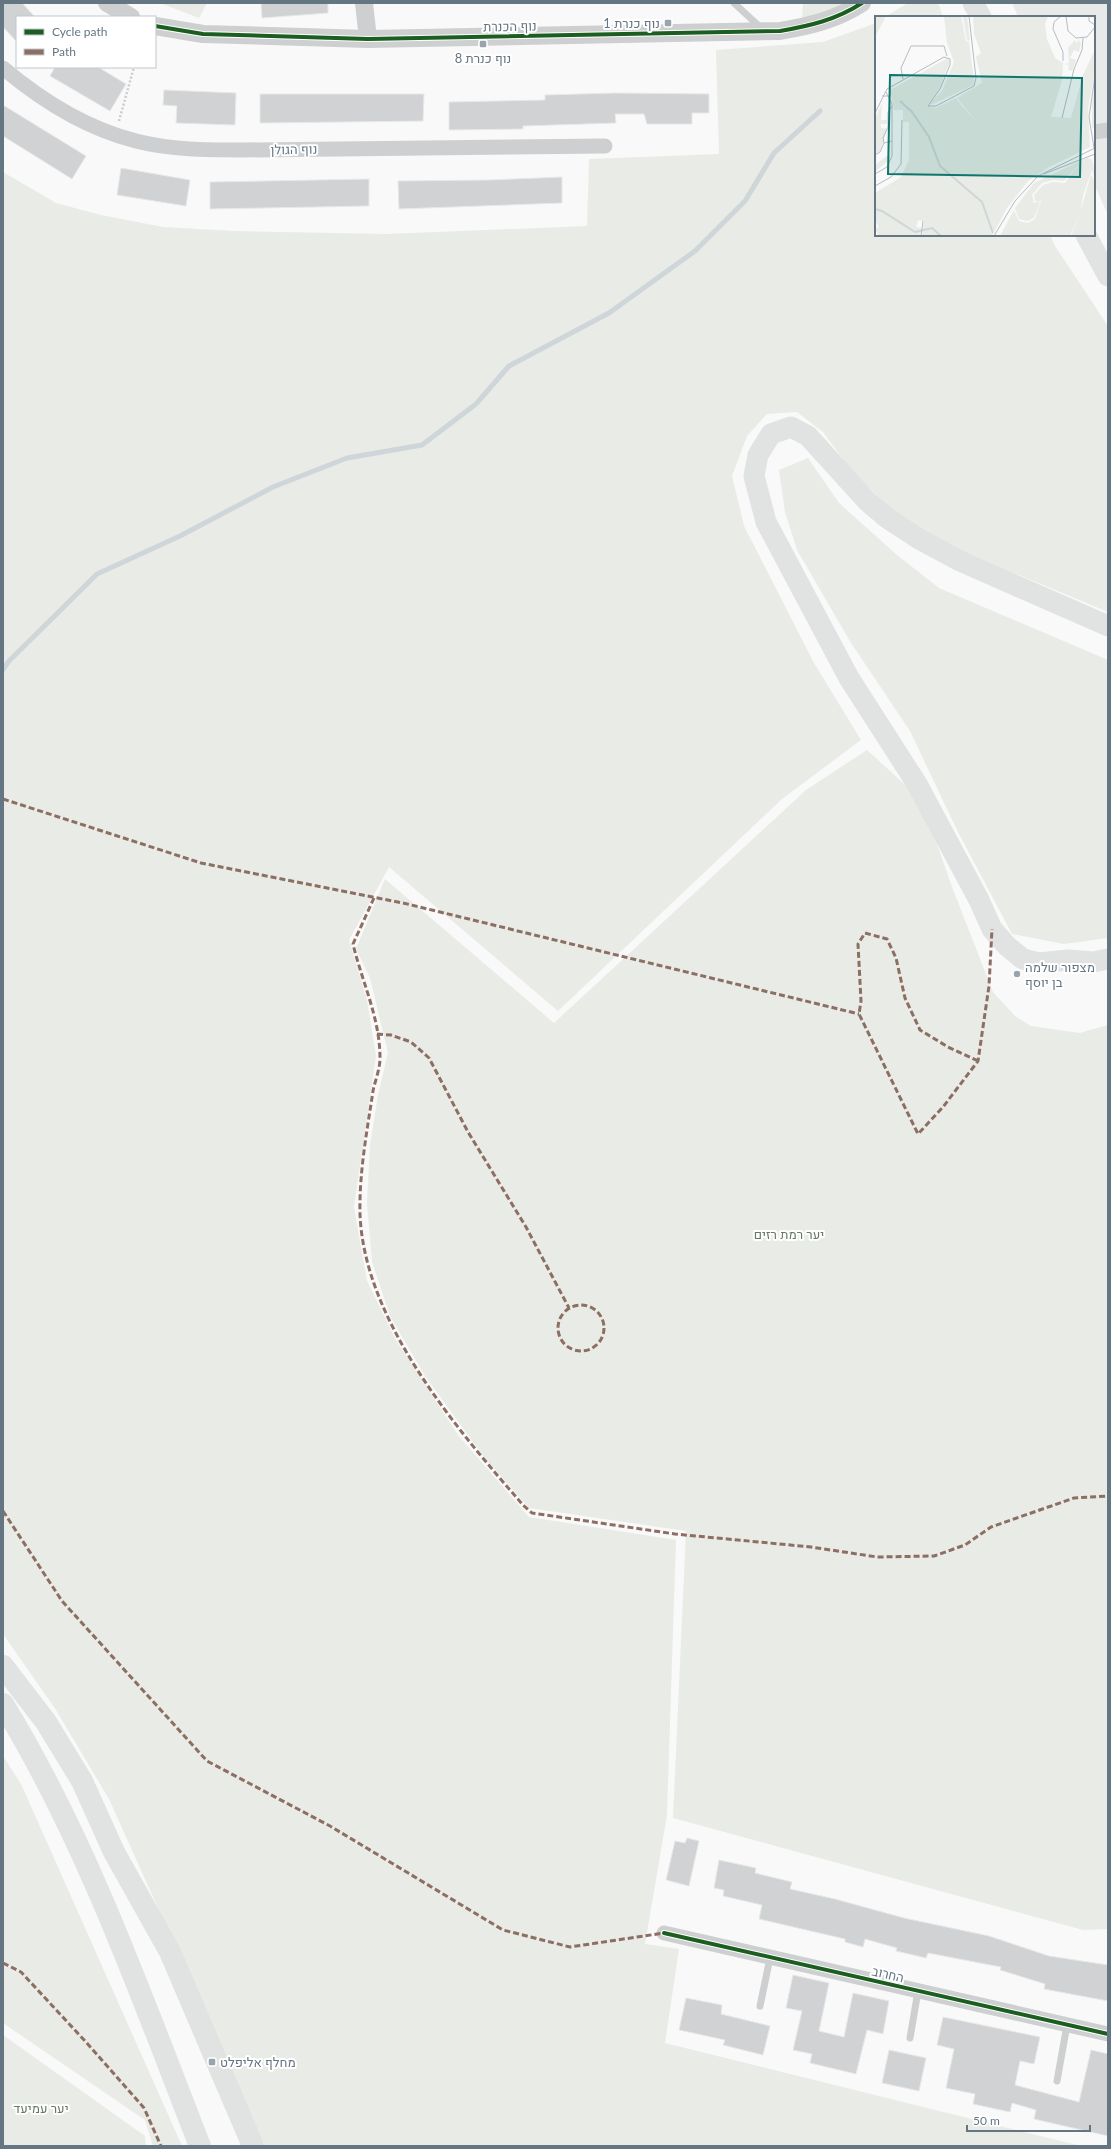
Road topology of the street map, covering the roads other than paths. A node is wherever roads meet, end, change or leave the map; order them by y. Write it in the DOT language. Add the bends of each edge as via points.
graph roads {
  1 [pos="107,3"];
  2 [pos="364,3"];
  3 [pos="734,3"];
  4 [pos="862,3"];
  5 [pos="129,16"];
  6 [pos="156,26"];
  7 [pos="764,31"];
  8 [pos="368,40"];
  9 [pos="3,68"];
  10 [pos="1108,130"];
  11 [pos="1095,132"];
  12 [pos="605,146"];
  13 [pos="1087,236"];
  14 [pos="1108,276"];
  15 [pos="1108,626"];
  16 [pos="1108,959"];
  17 [pos="3,1666"];
  18 [pos="3,1704"];
  19 [pos="664,1933"];
  20 [pos="770,1958"];
  21 [pos="918,1991"];
  22 [pos="760,2006"];
  23 [pos="1067,2025"];
  24 [pos="1108,2034"];
  25 [pos="910,2038"];
  26 [pos="1057,2081"];
  27 [pos="200,2146"];
  28 [pos="253,2146"];
  1 -- 5 [label="street"];
  2 -- 8 [label="street"];
  3 -- 7 [label="lane"];
  4 -- 7 [label="street, נוף הכנרת" via="816,24 780,31"];
  6 -- 8 [label="street, נוף הכנרת" via="203,34"];
  7 -- 8 [label="street, נוף הכנרת"];
  9 -- 12 [label="street, נוף הגולן" via="43,98 115,135 137,142 194,149"];
  10 -- 11 [label="street"];
  13 -- 14 [label="main road"];
  15 -- 16 [label="main road" via="960,562 919,539 867,502 808,436 791,427 772,434 758,455 754,476 766,522 849,678 917,784 992,929 1007,946 1024,959 1039,963 1068,960 1093,962"];
  17 -- 28 [label="highway" via="46,1722 82,1781 114,1852 170,1952"];
  18 -- 27 [label="highway" via="23,1737 73,1836 134,1975"];
  19 -- 20 [label="street, החרוב"];
  20 -- 21 [label="street, החרוב"];
  20 -- 22 [label="lane"];
  21 -- 23 [label="street, החרוב"];
  21 -- 25 [label="lane"];
  23 -- 24 [label="street, החרוב"];
  23 -- 26 [label="lane"];
}
